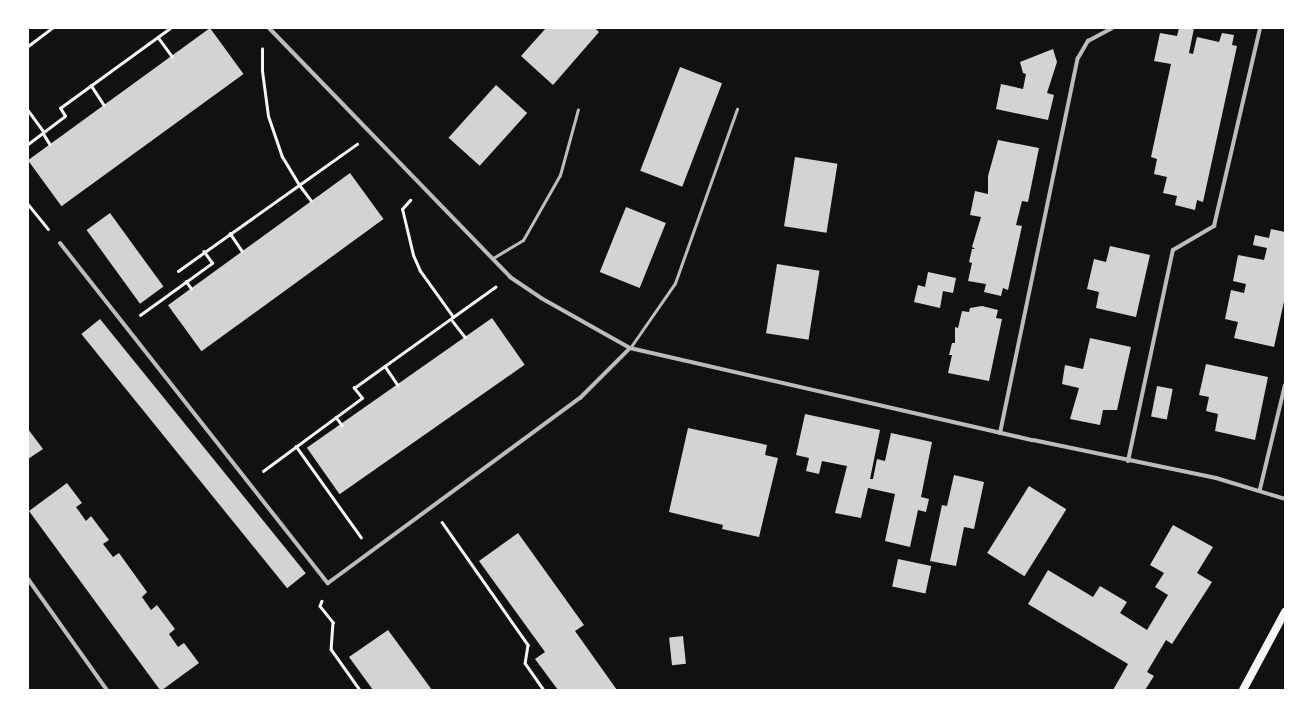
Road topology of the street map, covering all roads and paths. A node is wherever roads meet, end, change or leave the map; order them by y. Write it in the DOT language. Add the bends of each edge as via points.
graph roads {
  1 [pos="52,28"];
  2 [pos="170,28"];
  3 [pos="269,28"];
  4 [pos="1112,28"];
  5 [pos="1260,28"];
  6 [pos="274,33"];
  7 [pos="158,37"];
  8 [pos="28,46"];
  9 [pos="172,56"];
  10 [pos="91,85"];
  11 [pos="104,105"];
  12 [pos="737,109"];
  13 [pos="28,110"];
  14 [pos="578,110"];
  15 [pos="44,132"];
  16 [pos="372,134"];
  17 [pos="28,144"];
  18 [pos="50,144"];
  19 [pos="299,185"];
  20 [pos="423,186"];
  21 [pos="311,201"];
  22 [pos="28,204"];
  23 [pos="230,233"];
  24 [pos="60,243"];
  25 [pos="242,251"];
  26 [pos="204,252"];
  27 [pos="494,258"];
  28 [pos="178,271"];
  29 [pos="510,277"];
  30 [pos="186,281"];
  31 [pos="191,288"];
  32 [pos="452,318"];
  33 [pos="125,326"];
  34 [pos="465,337"];
  35 [pos="630,348"];
  36 [pos="385,366"];
  37 [pos="1285,384"];
  38 [pos="398,385"];
  39 [pos="336,417"];
  40 [pos="342,425"];
  41 [pos="1000,432"];
  42 [pos="296,446"];
  43 [pos="1128,461"];
  44 [pos="248,482"];
  45 [pos="1260,489"];
  46 [pos="1285,499"];
  47 [pos="432,509"];
  48 [pos="372,552"];
  49 [pos="28,579"];
  50 [pos="328,583"];
  51 [pos="1285,612"];
  52 [pos="107,690"];
  53 [pos="360,690"];
  54 [pos="544,690"];
  55 [pos="1243,690"];
  1 -- 8 [label="path"];
  2 -- 7 [label="path"];
  3 -- 6 [label="street"];
  4 -- 41 [label="street" via="1088,41 1078,58"];
  5 -- 43 [label="street" via="1214,226 1173,250"];
  6 -- 16 [label="street"];
  6 -- 19 [label="path" via="262,47 264,95 274,137 282,157"];
  7 -- 9 [label="path"];
  7 -- 10 [label="path"];
  10 -- 11 [label="path"];
  10 -- 15 [label="path" via="60,108 65,116"];
  12 -- 35 [label="lane" via="675,283"];
  13 -- 15 [label="path"];
  14 -- 27 [label="lane" via="560,175 523,240"];
  15 -- 17 [label="path"];
  15 -- 18 [label="path"];
  16 -- 19 [label="path"];
  16 -- 20 [label="street"];
  19 -- 21 [label="path"];
  19 -- 23 [label="path"];
  20 -- 27 [label="street"];
  20 -- 32 [label="path" via="402,209 407,238 420,271"];
  22 -- 24 [label="path"];
  23 -- 25 [label="path"];
  23 -- 26 [label="path"];
  24 -- 33 [label="street"];
  26 -- 28 [label="path"];
  26 -- 30 [label="path" via="212,263"];
  27 -- 29 [label="street"];
  29 -- 32 [label="path"];
  29 -- 35 [label="street" via="541,298"];
  30 -- 31 [label="path"];
  30 -- 33 [label="path"];
  32 -- 34 [label="path"];
  32 -- 36 [label="path"];
  33 -- 44 [label="street"];
  35 -- 41 [label="street"];
  35 -- 47 [label="street" via="580,398"];
  36 -- 38 [label="path"];
  36 -- 39 [label="path" via="354,388 362,398"];
  37 -- 45 [label="street"];
  39 -- 40 [label="path"];
  39 -- 42 [label="path"];
  41 -- 43 [label="street"];
  42 -- 44 [label="path"];
  42 -- 48 [label="path"];
  43 -- 45 [label="street"];
  44 -- 50 [label="street"];
  45 -- 46 [label="street"];
  47 -- 48 [label="street"];
  47 -- 54 [label="path" via="528,645 525,663"];
  48 -- 50 [label="street"];
  49 -- 52 [label="street"];
  50 -- 53 [label="path" via="320,606 333,622 331,649"];
  51 -- 55 [label="main road"];
}
